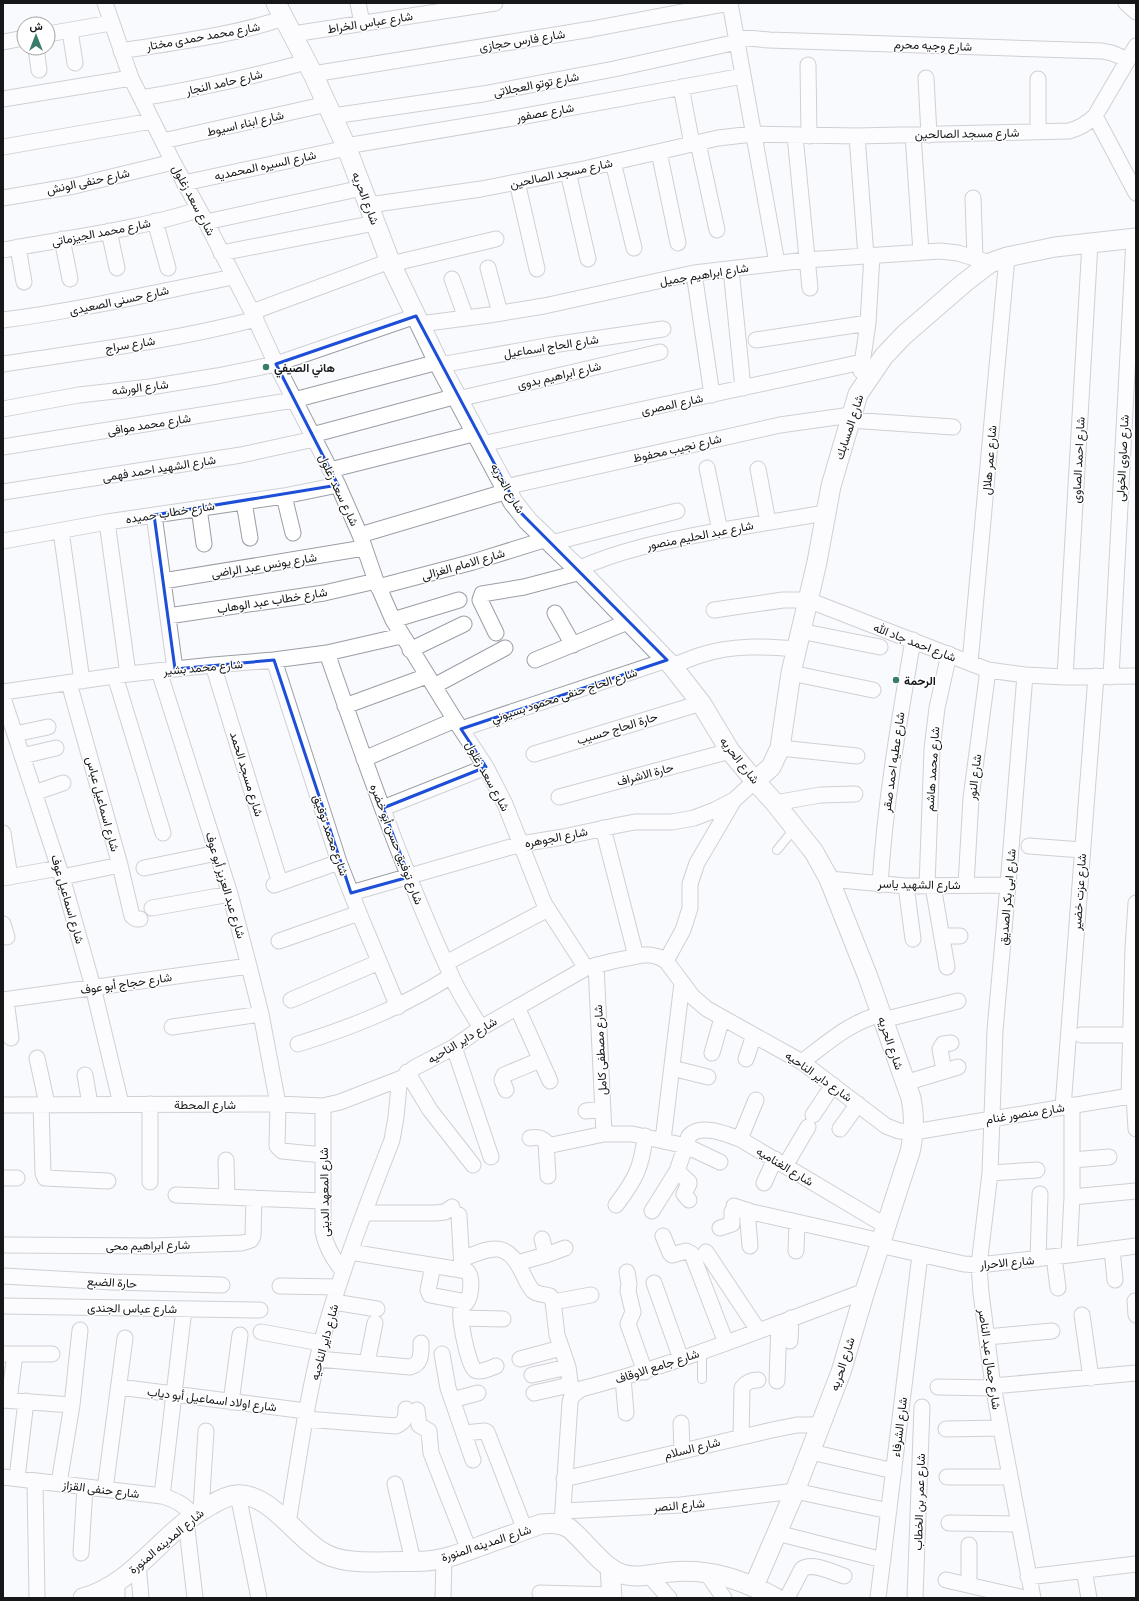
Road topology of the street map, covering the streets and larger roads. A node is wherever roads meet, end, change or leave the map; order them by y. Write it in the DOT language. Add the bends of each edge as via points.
graph roads {
  1 [pos="105,3"];
  2 [pos="358,3"];
  3 [pos="495,3"];
  4 [pos="730,3"];
  5 [pos="1126,3"];
  6 [pos="472,5"];
  7 [pos="407,10"];
  8 [pos="1136,12"];
  9 [pos="284,19"];
  10 [pos="111,23"];
  11 [pos="362,23"];
  12 [pos="70,31"];
  13 [pos="56,33"];
  14 [pos="16,40"];
  15 [pos="737,40"];
  16 [pos="3,42"];
  17 [pos="121,51"];
  18 [pos="37,56"];
  19 [pos="1132,56"];
  20 [pos="75,63"];
  21 [pos="808,64"];
  22 [pos="309,68"];
  23 [pos="39,70"];
  24 [pos="743,76"];
  25 [pos="131,78"];
  26 [pos="926,78"];
  27 [pos="1038,79"];
  28 [pos="681,87"];
  29 [pos="141,98"];
  30 [pos="3,99"];
  31 [pos="330,110"];
  32 [pos="1095,116"];
  33 [pos="152,121"];
  34 [pos="1038,132"];
  35 [pos="753,134"];
  36 [pos="913,135"];
  37 [pos="929,135"];
  38 [pos="802,136"];
  39 [pos="857,136"];
  40 [pos="163,141"];
  41 [pos="695,144"];
  42 [pos="3,147"];
  43 [pos="346,147"];
  44 [pos="659,152"];
  45 [pos="173,162"];
  46 [pos="613,162"];
  47 [pos="568,172"];
  48 [pos="517,182"];
  49 [pos="184,183"];
  50 [pos="362,188"];
  51 [pos="1136,193"];
  52 [pos="3,198"];
  53 [pos="973,198"];
  54 [pos="369,205"];
  55 [pos="202,216"];
  56 [pos="155,221"];
  57 [pos="376,223"];
  58 [pos="717,230"];
  59 [pos="109,231"];
  60 [pos="496,238"];
  61 [pos="1135,238"];
  62 [pos="62,239"];
  63 [pos="678,243"];
  64 [pos="1090,243"];
  65 [pos="18,247"];
  66 [pos="634,248"];
  67 [pos="3,250"];
  68 [pos="921,252"];
  69 [pos="221,253"];
  70 [pos="869,255"];
  71 [pos="588,259"];
  72 [pos="991,259"];
  73 [pos="806,260"];
  74 [pos="391,263"];
  75 [pos="777,263"];
  76 [pos="117,268"];
  77 [pos="168,268"];
  78 [pos="488,268"];
  79 [pos="537,269"];
  80 [pos="731,269"];
  81 [pos="694,273"];
  82 [pos="234,277"];
  83 [pos="70,279"];
  84 [pos="452,279"];
  85 [pos="24,282"];
  86 [pos="810,288"];
  87 [pos="500,313"];
  88 [pos="254,315"];
  89 [pos="466,318"];
  90 [pos="3,320"];
  91 [pos="418,320"];
  92 [pos="868,323"];
  93 [pos="663,328"];
  94 [pos="756,340"];
  95 [pos="660,352"];
  96 [pos="862,362"];
  97 [pos="439,363"];
  98 [pos="3,364"];
  99 [pos="276,364"];
  100 [pos="743,388"];
  101 [pos="858,394"];
  102 [pos="712,395"];
  103 [pos="457,398"];
  104 [pos="294,400"];
  105 [pos="3,409"];
  106 [pos="850,417"];
  107 [pos="953,427"];
  108 [pos="313,437"];
  109 [pos="480,439"];
  110 [pos="3,447"];
  111 [pos="707,468"];
  112 [pos="758,469"];
  113 [pos="330,470"];
  114 [pos="338,485"];
  115 [pos="506,489"];
  116 [pos="3,492"];
  117 [pos="284,496"];
  118 [pos="244,502"];
  119 [pos="199,508"];
  120 [pos="677,511"];
  121 [pos="825,513"];
  122 [pos="154,515"];
  123 [pos="107,522"];
  124 [pos="768,522"];
  125 [pos="61,531"];
  126 [pos="720,531"];
  127 [pos="293,533"];
  128 [pos="250,538"];
  129 [pos="3,541"];
  130 [pos="549,541"];
  131 [pos="362,542"];
  132 [pos="204,544"];
  133 [pos="579,571"];
  134 [pos="164,581"];
  135 [pos="377,584"];
  136 [pos="459,600"];
  137 [pos="808,600"];
  138 [pos="714,610"];
  139 [pos="555,614"];
  140 [pos="168,616"];
  141 [pos="393,620"];
  142 [pos="630,621"];
  143 [pos="464,624"];
  144 [pos="496,633"];
  145 [pos="401,636"];
  146 [pos="798,640"];
  147 [pos="912,640"];
  148 [pos="573,644"];
  149 [pos="880,647"];
  150 [pos="505,648"];
  151 [pos="410,650"];
  152 [pos="327,653"];
  153 [pos="949,654"];
  154 [pos="274,660"];
  155 [pos="535,660"];
  156 [pos="670,663"];
  157 [pos="970,663"];
  158 [pos="213,665"];
  159 [pos="175,669"];
  160 [pos="988,670"];
  161 [pos="159,671"];
  162 [pos="791,673"];
  163 [pos="121,675"];
  164 [pos="1025,675"];
  165 [pos="1136,676"];
  166 [pos="1065,677"];
  167 [pos="1104,677"];
  168 [pos="431,681"];
  169 [pos="76,682"];
  170 [pos="873,690"];
  171 [pos="3,692"];
  172 [pos="3,698"];
  173 [pos="701,702"];
  174 [pos="345,706"];
  175 [pos="458,725"];
  176 [pos="48,727"];
  177 [pos="15,734"];
  178 [pos="56,748"];
  179 [pos="780,748"];
  180 [pos="730,751"];
  181 [pos="534,754"];
  182 [pos="22,756"];
  183 [pos="857,756"];
  184 [pos="364,759"];
  185 [pos="486,767"];
  186 [pos="755,781"];
  187 [pos="63,783"];
  188 [pos="34,792"];
  189 [pos="855,794"];
  190 [pos="559,797"];
  191 [pos="734,800"];
  192 [pos="775,803"];
  193 [pos="383,808"];
  194 [pos="603,828"];
  195 [pos="3,833"];
  196 [pos="163,833"];
  197 [pos="521,844"];
  198 [pos="1030,846"];
  199 [pos="1082,850"];
  200 [pos="217,853"];
  201 [pos="339,862"];
  202 [pos="120,865"];
  203 [pos="144,868"];
  204 [pos="61,872"];
  205 [pos="409,877"];
  206 [pos="6,878"];
  207 [pos="829,879"];
  208 [pos="880,885"];
  209 [pos="966,885"];
  210 [pos="1008,885"];
  211 [pos="906,886"];
  212 [pos="930,886"];
  213 [pos="351,893"];
  214 [pos="230,894"];
  215 [pos="1136,903"];
  216 [pos="152,908"];
  217 [pos="548,909"];
  218 [pos="358,913"];
  219 [pos="140,919"];
  220 [pos="942,936"];
  221 [pos="960,936"];
  222 [pos="913,939"];
  223 [pos="279,941"];
  224 [pos="636,956"];
  225 [pos="666,961"];
  226 [pos="379,962"];
  227 [pos="249,966"];
  228 [pos="591,967"];
  229 [pos="947,967"];
  230 [pos="449,970"];
  231 [pos="682,983"];
  232 [pos="93,988"];
  233 [pos="4,1000"];
  234 [pos="291,1000"];
  235 [pos="958,1001"];
  236 [pos="398,1007"];
  237 [pos="517,1007"];
  238 [pos="261,1014"];
  239 [pos="882,1017"];
  240 [pos="722,1018"];
  241 [pos="172,1027"];
  242 [pos="481,1028"];
  243 [pos="754,1035"];
  244 [pos="1081,1035"];
  245 [pos="1130,1035"];
  246 [pos="11,1038"];
  247 [pos="951,1043"];
  248 [pos="298,1044"];
  249 [pos="454,1047"];
  250 [pos="712,1053"];
  251 [pos="37,1058"];
  252 [pos="746,1059"];
  253 [pos="540,1060"];
  254 [pos="802,1062"];
  255 [pos="672,1068"];
  256 [pos="85,1075"];
  257 [pos="404,1075"];
  258 [pos="708,1077"];
  259 [pos="550,1081"];
  260 [pos="905,1083"];
  261 [pos="833,1085"];
  262 [pos="506,1090"];
  263 [pos="1133,1096"];
  264 [pos="756,1100"];
  265 [pos="44,1104"];
  266 [pos="90,1104"];
  267 [pos="121,1104"];
  268 [pos="150,1104"];
  269 [pos="278,1104"];
  270 [pos="858,1104"];
  271 [pos="3,1105"];
  272 [pos="323,1106"];
  273 [pos="1068,1106"];
  274 [pos="603,1110"];
  275 [pos="586,1111"];
  276 [pos="992,1118"];
  277 [pos="1136,1129"];
  278 [pos="840,1130"];
  279 [pos="914,1132"];
  280 [pos="604,1134"];
  281 [pos="645,1136"];
  282 [pos="530,1138"];
  283 [pos="740,1139"];
  284 [pos="663,1140"];
  285 [pos="547,1146"];
  286 [pos="686,1146"];
  287 [pos="323,1154"];
  288 [pos="491,1157"];
  289 [pos="1109,1157"];
  290 [pos="226,1160"];
  291 [pos="1072,1160"];
  292 [pos="720,1162"];
  293 [pos="780,1162"];
  294 [pos="473,1165"];
  295 [pos="1037,1170"];
  296 [pos="678,1171"];
  297 [pos="990,1173"];
  298 [pos="548,1176"];
  299 [pos="108,1181"];
  300 [pos="150,1182"];
  301 [pos="764,1183"];
  302 [pos="1136,1191"];
  303 [pos="1040,1194"];
  304 [pos="176,1195"];
  305 [pos="227,1197"];
  306 [pos="1072,1197"];
  307 [pos="254,1198"];
  308 [pos="689,1200"];
  309 [pos="323,1201"];
  310 [pos="616,1205"];
  311 [pos="740,1208"];
  312 [pos="652,1211"];
  313 [pos="364,1213"];
  314 [pos="797,1222"];
  315 [pos="720,1228"];
  316 [pos="663,1236"];
  317 [pos="882,1237"];
  318 [pos="542,1239"];
  319 [pos="3,1245"];
  320 [pos="750,1246"];
  321 [pos="1136,1246"];
  322 [pos="565,1248"];
  323 [pos="1112,1249"];
  324 [pos="796,1251"];
  325 [pos="350,1252"];
  326 [pos="706,1252"];
  327 [pos="546,1255"];
  328 [pos="920,1255"];
  329 [pos="1069,1255"];
  330 [pos="1054,1257"];
  331 [pos="1038,1259"];
  332 [pos="517,1263"];
  333 [pos="979,1265"];
  334 [pos="433,1266"];
  335 [pos="464,1266"];
  336 [pos="343,1271"];
  337 [pos="627,1272"];
  338 [pos="3,1276"];
  339 [pos="1115,1280"];
  340 [pos="654,1282"];
  341 [pos="222,1285"];
  342 [pos="280,1286"];
  343 [pos="338,1287"];
  344 [pos="1058,1288"];
  345 [pos="865,1291"];
  346 [pos="591,1295"];
  347 [pos="334,1302"];
  348 [pos="467,1302"];
  349 [pos="552,1302"];
  350 [pos="3,1306"];
  351 [pos="184,1309"];
  352 [pos="260,1310"];
  353 [pos="1082,1315"];
  354 [pos="461,1318"];
  355 [pos="503,1319"];
  356 [pos="785,1320"];
  357 [pos="80,1330"];
  358 [pos="758,1330"];
  359 [pos="1052,1331"];
  360 [pos="261,1332"];
  361 [pos="240,1335"];
  362 [pos="987,1337"];
  363 [pos="125,1338"];
  364 [pos="790,1342"];
  365 [pos="322,1343"];
  366 [pos="421,1343"];
  367 [pos="726,1343"];
  368 [pos="561,1348"];
  369 [pos="9,1354"];
  370 [pos="52,1354"];
  371 [pos="442,1354"];
  372 [pos="318,1359"];
  373 [pos="520,1359"];
  374 [pos="682,1359"];
  375 [pos="367,1363"];
  376 [pos="496,1366"];
  377 [pos="568,1367"];
  378 [pos="645,1372"];
  379 [pos="1136,1373"];
  380 [pos="532,1375"];
  381 [pos="623,1378"];
  382 [pos="1091,1378"];
  383 [pos="758,1380"];
  384 [pos="777,1381"];
  385 [pos="119,1387"];
  386 [pos="938,1387"];
  387 [pos="994,1387"];
  388 [pos="571,1390"];
  389 [pos="478,1393"];
  390 [pos="534,1393"];
  391 [pos="174,1394"];
  392 [pos="6,1400"];
  393 [pos="452,1400"];
  394 [pos="26,1401"];
  395 [pos="231,1402"];
  396 [pos="72,1405"];
  397 [pos="922,1407"];
  398 [pos="626,1413"];
  399 [pos="306,1415"];
  400 [pos="681,1423"];
  401 [pos="822,1425"];
  402 [pos="1001,1428"];
  403 [pos="946,1429"];
  404 [pos="206,1430"];
  405 [pos="464,1433"];
  406 [pos="741,1437"];
  407 [pos="682,1451"];
  408 [pos="811,1452"];
  409 [pos="473,1460"];
  410 [pos="894,1471"];
  411 [pos="1009,1476"];
  412 [pos="947,1477"];
  413 [pos="10,1478"];
  414 [pos="564,1479"];
  415 [pos="35,1481"];
  416 [pos="59,1483"];
  417 [pos="394,1484"];
  418 [pos="85,1487"];
  419 [pos="105,1489"];
  420 [pos="795,1491"];
  421 [pos="238,1495"];
  422 [pos="162,1496"];
  423 [pos="889,1511"];
  424 [pos="194,1515"];
  425 [pos="563,1518"];
  426 [pos="288,1523"];
  427 [pos="949,1523"];
  428 [pos="1018,1524"];
  429 [pos="525,1530"];
  430 [pos="777,1533"];
  431 [pos="969,1545"];
  432 [pos="469,1550"];
  433 [pos="81,1553"];
  434 [pos="444,1558"];
  435 [pos="883,1560"];
  436 [pos="412,1561"];
  437 [pos="138,1564"];
  438 [pos="1136,1564"];
  439 [pos="610,1568"];
  440 [pos="1084,1570"];
  441 [pos="706,1572"];
  442 [pos="649,1575"];
  443 [pos="844,1576"];
  444 [pos="1028,1577"];
  445 [pos="946,1580"];
  446 [pos="969,1585"];
  447 [pos="754,1586"];
  448 [pos="117,1590"];
  449 [pos="540,1593"];
  450 [pos="612,1596"];
  451 [pos="87,1597"];
  452 [pos="36,1598"];
  453 [pos="141,1598"];
  454 [pos="195,1598"];
  455 [pos="259,1598"];
  456 [pos="443,1598"];
  457 [pos="669,1598"];
  458 [pos="724,1598"];
  459 [pos="776,1598"];
  460 [pos="787,1598"];
  461 [pos="878,1598"];
  462 [pos="915,1598"];
  463 [pos="1025,1598"];
  464 [pos="1032,1598"];
  465 [pos="1088,1598"];
  1 -- 10 [label="street, شارع سعد زغلول"];
  2 -- 11 [label="street"];
  3 -- 6 [label="street, شارع عباس الخراط"];
  4 -- 15 [label="street"];
  4 -- 22 [label="street, شارع فارس حجازى" via="592,29"];
  5 -- 8 [label="street"];
  6 -- 7 [label="street, شارع عباس الخراط"];
  7 -- 11 [label="street, شارع عباس الخراط"];
  9 -- 11 [label="street, شارع عباس الخراط"];
  9 -- 17 [label="street, شارع محمد حمدى مختار" via="234,32"];
  9 -- 22 [label="street, شارع الحريه"];
  10 -- 12 [label="street"];
  10 -- 17 [label="street, شارع سعد زغلول"];
  12 -- 13 [label="street"];
  12 -- 20 [label="street"];
  14 -- 16 [label="street"];
  15 -- 19 [label="street, شارع وجيه محرم" via="1102,51"];
  15 -- 24 [label="street"];
  15 -- 31 [label="street, شارع توتو العجلاتى" via="614,69 490,92"];
  17 -- 25 [label="street, شارع سعد زغلول"];
  18 -- 23 [label="street"];
  19 -- 32 [label="street, شارع مسجد الصالحين"];
  21 -- 38 [label="street"];
  22 -- 29 [label="street, شارع حامد النجار" via="263,74 194,90"];
  22 -- 31 [label="street, شارع الحريه"];
  24 -- 28 [label="street, شارع عصفور"];
  24 -- 35 [label="street"];
  25 -- 29 [label="street, شارع سعد زغلول"];
  25 -- 30 [label="street"];
  26 -- 37 [label="street"];
  27 -- 34 [label="street"];
  28 -- 41 [label="street"];
  28 -- 43 [label="street, شارع عصفور"];
  29 -- 33 [label="street, شارع سعد زغلول"];
  31 -- 40 [label="street, شارع ابناء اسيوط"];
  31 -- 43 [label="street, شارع الحريه"];
  32 -- 34 [label="street, شارع مسجد الصالحين" via="1088,123 1069,131"];
  32 -- 51 [label="street"];
  33 -- 40 [label="street, شارع سعد زغلول"];
  33 -- 42 [label="street"];
  34 -- 37 [label="street, شارع مسجد الصالحين"];
  35 -- 38 [label="street, شارع مسجد الصالحين"];
  35 -- 41 [label="street, شارع مسجد الصالحين" via="718,138"];
  35 -- 75 [label="street"];
  36 -- 37 [label="street, شارع مسجد الصالحين"];
  36 -- 39 [label="street, شارع مسجد الصالحين"];
  36 -- 68 [label="street"];
  38 -- 39 [label="street, شارع مسجد الصالحين"];
  38 -- 73 [label="street"];
  39 -- 70 [label="street"];
  40 -- 45 [label="street, شارع سعد زغلول"];
  41 -- 44 [label="street, شارع مسجد الصالحين"];
  41 -- 58 [label="street"];
  43 -- 49 [label="street, شارع السيره المحمديه"];
  43 -- 50 [label="street, شارع الحريه"];
  44 -- 46 [label="street, شارع مسجد الصالحين"];
  44 -- 63 [label="street"];
  45 -- 49 [label="street, شارع سعد زغلول"];
  45 -- 52 [label="street, شارع حنفى الونش" via="74,186"];
  46 -- 47 [label="street, شارع مسجد الصالحين"];
  46 -- 66 [label="street"];
  47 -- 48 [label="street, شارع مسجد الصالحين"];
  47 -- 71 [label="street"];
  48 -- 54 [label="street, شارع مسجد الصالحين"];
  48 -- 79 [label="street"];
  49 -- 55 [label="street, شارع سعد زغلول"];
  50 -- 54 [label="street, شارع الحريه"];
  50 -- 55 [label="street, شارع محمد الجيزماتى"];
  53 -- 72 [label="street, شارع عمر هلال"];
  54 -- 57 [label="street, شارع الحريه"];
  55 -- 56 [label="street, شارع محمد الجيزماتى"];
  55 -- 69 [label="street, شارع سعد زغلول"];
  56 -- 59 [label="street, شارع محمد الجيزماتى"];
  56 -- 77 [label="street"];
  57 -- 69 [label="street"];
  57 -- 74 [label="street, شارع الحريه"];
  59 -- 62 [label="street, شارع محمد الجيزماتى"];
  59 -- 76 [label="street"];
  60 -- 74 [label="street, شارع سراج"];
  61 -- 64 [label="street, شارع المسابك"];
  61 -- 167 [label="street, شارع صاوى الخولى"];
  62 -- 65 [label="street, شارع محمد الجيزماتى"];
  62 -- 83 [label="street"];
  64 -- 72 [label="street, شارع المسابك"];
  64 -- 166 [label="street, شارع احمد الصاوى"];
  65 -- 67 [label="street, شارع محمد الجيزماتى"];
  65 -- 85 [label="street"];
  68 -- 70 [label="street, شارع ابراهيم جميل"];
  68 -- 72 [label="street, شارع ابراهيم جميل" via="946,252"];
  69 -- 82 [label="street, شارع سعد زغلول"];
  70 -- 73 [label="street, شارع ابراهيم جميل"];
  70 -- 92 [label="street"];
  72 -- 101 [label="street, شارع المسابك" via="904,335 884,356"];
  72 -- 157 [label="street, شارع عمر هلال"];
  73 -- 75 [label="street, شارع ابراهيم جميل"];
  73 -- 86 [label="street"];
  74 -- 88 [label="street, شارع سراج"];
  74 -- 91 [label="street, شارع الحريه"];
  75 -- 80 [label="street, شارع ابراهيم جميل"];
  78 -- 87 [label="street"];
  80 -- 81 [label="street, شارع ابراهيم جميل"];
  80 -- 100 [label="street"];
  81 -- 87 [label="street, شارع ابراهيم جميل" via="544,306"];
  81 -- 102 [label="street"];
  82 -- 88 [label="street, شارع سعد زغلول"];
  82 -- 90 [label="street, شارع حسنى الصعيدى" via="99,305"];
  84 -- 89 [label="street"];
  87 -- 89 [label="street, شارع ابراهيم جميل"];
  88 -- 98 [label="street, شارع سراج" via="214,330"];
  88 -- 99 [label="street, شارع سعد زغلول"];
  89 -- 91 [label="street, شارع ابراهيم جميل"];
  91 -- 97 [label="street, شارع الحريه"];
  91 -- 99 [label="street, شارع الورشه"];
  92 -- 94 [label="street"];
  92 -- 96 [label="street"];
  93 -- 97 [label="street, شارع الحاج اسماعيل"];
  95 -- 103 [label="street, شارع ابراهيم بدوى"];
  96 -- 100 [label="street, شارع المصرى"];
  96 -- 101 [label="street"];
  97 -- 103 [label="street, شارع الحريه"];
  97 -- 104 [label="street, شارع الحاج اسماعيل"];
  99 -- 104 [label="street, شارع سعد زغلول"];
  99 -- 105 [label="street, شارع الورشه" via="218,376 79,395"];
  100 -- 102 [label="street, شارع المصرى"];
  101 -- 106 [label="street, شارع المسابك"];
  102 -- 109 [label="street, شارع المصرى"];
  103 -- 108 [label="street, شارع ابراهيم بدوى"];
  103 -- 109 [label="street, شارع الحريه"];
  104 -- 108 [label="street, شارع سعد زغلول"];
  104 -- 110 [label="street, شارع محمد موافى"];
  106 -- 107 [label="street"];
  106 -- 115 [label="street, شارع نجيب محفوظ" via="780,425"];
  106 -- 121 [label="street, شارع المسابك"];
  108 -- 113 [label="street, شارع سعد زغلول"];
  108 -- 116 [label="street, شارع الشهيد احمد فهمى" via="241,455"];
  109 -- 113 [label="street, شارع المصرى"];
  109 -- 115 [label="street, شارع الحريه"];
  111 -- 126 [label="street"];
  112 -- 124 [label="street"];
  113 -- 114 [label="street, شارع سعد زغلول"];
  114 -- 117 [label="street, شارع خطاب حميده"];
  114 -- 131 [label="street, شارع سعد زغلول"];
  115 -- 130 [label="street, شارع الحريه" via="520,512"];
  115 -- 131 [label="street, شارع نجيب محفوظ"];
  117 -- 118 [label="street, شارع خطاب حميده"];
  117 -- 127 [label="street"];
  118 -- 119 [label="street, شارع خطاب حميده"];
  118 -- 128 [label="street"];
  119 -- 122 [label="street, شارع خطاب حميده"];
  119 -- 132 [label="street"];
  120 -- 130 [label="street, شارع الامام الغزالى"];
  121 -- 124 [label="street, شارع عبد الحليم منصور"];
  121 -- 137 [label="street, شارع المسابك"];
  122 -- 123 [label="street, شارع خطاب حميده"];
  122 -- 134 [label="street"];
  123 -- 125 [label="street, شارع خطاب حميده"];
  123 -- 163 [label="street"];
  124 -- 126 [label="street, شارع عبد الحليم منصور"];
  125 -- 129 [label="street, شارع خطاب حميده"];
  125 -- 169 [label="street, شارع اسماعيل عباس"];
  126 -- 133 [label="street, شارع عبد الحليم منصور" via="660,542 613,555"];
  130 -- 133 [label="street, شارع الحريه"];
  130 -- 135 [label="street, شارع الامام الغزالى"];
  131 -- 134 [label="street, شارع يونس عبد الراضى"];
  131 -- 135 [label="street, شارع سعد زغلول"];
  133 -- 142 [label="street, شارع الحريه"];
  133 -- 144 [label="street, شارع عبد الحليم منصور" via="524,587 482,594 480,600"];
  134 -- 140 [label="street"];
  135 -- 140 [label="street, شارع خطاب عبد الوهاب"];
  135 -- 141 [label="street, شارع سعد زغلول"];
  136 -- 141 [label="street"];
  137 -- 138 [label="street" via="783,600"];
  137 -- 146 [label="street, شارع المسابك"];
  137 -- 147 [label="street, شارع احمد جاد الله"];
  139 -- 148 [label="street"];
  140 -- 159 [label="street"];
  141 -- 145 [label="street, شارع سعد زغلول"];
  142 -- 148 [label="street"];
  142 -- 156 [label="street, شارع الحريه"];
  143 -- 151 [label="street"];
  145 -- 151 [label="street, شارع سعد زغلول"];
  145 -- 152 [label="street, شارع محمد بشير"];
  146 -- 149 [label="street, شارع الحاج حنفى محمود بسيوني"];
  146 -- 156 [label="street, شارع الحاج حنفى محمود بسيوني" via="733,648"];
  146 -- 162 [label="street, شارع المسابك"];
  147 -- 153 [label="street, شارع احمد جاد الله"];
  147 -- 208 [label="street, شارع عطيه احمد صقر" via="891,773"];
  148 -- 155 [label="street"];
  150 -- 168 [label="street"];
  151 -- 168 [label="street, شارع سعد زغلول"];
  152 -- 154 [label="street, شارع محمد بشير"];
  152 -- 174 [label="street, شارع توفيق حسن أبو خضره"];
  153 -- 157 [label="street, شارع احمد جاد الله"];
  153 -- 212 [label="street, شارع محمد هاشم" via="937,708 932,749"];
  154 -- 158 [label="street, شارع محمد بشير"];
  154 -- 201 [label="street, شارع محمد توفيق"];
  156 -- 173 [label="street, شارع الحريه"];
  156 -- 175 [label="street, شارع الحاج حنفى محمود بسيوني"];
  157 -- 160 [label="street, شارع احمد جاد الله"];
  158 -- 159 [label="street, شارع محمد بشير"];
  158 -- 201 [label="street, شارع مسجد الحمد" via="277,884"];
  159 -- 161 [label="street, شارع محمد بشير"];
  160 -- 164 [label="street, شارع احمد جاد الله"];
  160 -- 209 [label="street, شارع النور" via="971,798"];
  161 -- 163 [label="street, شارع محمد بشير"];
  161 -- 200 [label="street, شارع عبد العزيز أبو عوف"];
  162 -- 170 [label="street"];
  162 -- 179 [label="street, شارع المسابك"];
  163 -- 169 [label="street, شارع محمد بشير"];
  163 -- 196 [label="street"];
  164 -- 166 [label="street, شارع احمد جاد الله"];
  164 -- 210 [label="street, شارع ابى بكر الصديق"];
  165 -- 167 [label="street, شارع احمد جاد الله"];
  166 -- 167 [label="street, شارع احمد جاد الله"];
  167 -- 199 [label="street, شارع عزت خضير"];
  168 -- 174 [label="street"];
  168 -- 175 [label="street, شارع سعد زغلول"];
  169 -- 171 [label="street, شارع محمد بشير"];
  169 -- 202 [label="street, شارع اسماعيل عباس"];
  172 -- 177 [label="street, شارع اسماعيل عوف"];
  173 -- 180 [label="street, شارع الحريه"];
  173 -- 181 [label="street, حارة الحاج حسيب"];
  174 -- 184 [label="street, شارع توفيق حسن أبو خضره"];
  175 -- 184 [label="street, شارع الحاج حنفى محمود بسيوني"];
  175 -- 185 [label="street, شارع سعد زغلول"];
  176 -- 177 [label="street"];
  177 -- 182 [label="street, شارع اسماعيل عوف"];
  178 -- 182 [label="street"];
  179 -- 183 [label="street"];
  179 -- 186 [label="street, شارع المسابك" via="771,766"];
  180 -- 186 [label="street, شارع الحريه"];
  180 -- 190 [label="street, حارة الاشراف"];
  182 -- 188 [label="street, شارع اسماعيل عوف"];
  184 -- 193 [label="street, شارع توفيق حسن أبو خضره"];
  185 -- 193 [label="street"];
  185 -- 197 [label="street, شارع سعد زغلول"];
  186 -- 191 [label="street, شارع الجوهره"];
  186 -- 192 [label="street, شارع الحريه"];
  187 -- 188 [label="street"];
  188 -- 204 [label="street, شارع اسماعيل عوف"];
  189 -- 192 [label="street" via="820,795"];
  191 -- 194 [label="street, شارع الجوهره" via="694,818 672,822 635,822"];
  191 -- 225 [label="street" via="697,863 690,884 690,908 683,930"];
  192 -- 207 [label="street, شارع الحريه" via="814,852"];
  193 -- 205 [label="street, شارع توفيق حسن أبو خضره"];
  194 -- 197 [label="street, شارع الجوهره"];
  194 -- 224 [label="street"];
  195 -- 206 [label="street"];
  197 -- 205 [label="street, شارع الجوهره"];
  197 -- 217 [label="street, شارع سعد زغلول"];
  198 -- 199 [label="street"];
  199 -- 273 [label="street, شارع عزت خضير"];
  200 -- 203 [label="street"];
  200 -- 214 [label="street, شارع عبد العزيز أبو عوف"];
  201 -- 213 [label="street, شارع محمد توفيق"];
  202 -- 204 [label="street"];
  202 -- 219 [label="street, شارع اسماعيل عباس" via="132,916"];
  204 -- 206 [label="street"];
  204 -- 232 [label="street, شارع اسماعيل عوف"];
  205 -- 213 [label="street, شارع الجوهره"];
  205 -- 230 [label="street, شارع توفيق حسن أبو خضره"];
  207 -- 208 [label="street, شارع الشهيد ياسر"];
  207 -- 239 [label="street, شارع الحريه"];
  208 -- 211 [label="street, شارع الشهيد ياسر"];
  209 -- 210 [label="street, شارع الشهيد ياسر"];
  209 -- 212 [label="street, شارع الشهيد ياسر"];
  210 -- 276 [label="street, شارع ابى بكر الصديق" via="995,1030"];
  211 -- 212 [label="street, شارع الشهيد ياسر"];
  211 -- 222 [label="street"];
  212 -- 220 [label="street, شارع محمد هاشم"];
  213 -- 218 [label="street, شارع محمد توفيق"];
  214 -- 216 [label="street"];
  214 -- 227 [label="street, شارع عبد العزيز أبو عوف"];
  215 -- 245 [label="street"];
  217 -- 228 [label="street, شارع سعد زغلول"];
  217 -- 230 [label="street"];
  218 -- 223 [label="street"];
  218 -- 226 [label="street, شارع محمد توفيق"];
  220 -- 221 [label="street"];
  220 -- 229 [label="street, شارع محمد هاشم"];
  224 -- 225 [label="street, شارع داير الناحيه" via="650,955"];
  224 -- 228 [label="street, شارع داير الناحيه"];
  225 -- 231 [label="street, شارع داير الناحيه"];
  226 -- 234 [label="street"];
  226 -- 236 [label="street, شارع محمد توفيق"];
  227 -- 232 [label="street, شارع حجاج أبو عوف"];
  227 -- 238 [label="street, شارع عبد العزيز أبو عوف"];
  228 -- 237 [label="street, شارع داير الناحيه"];
  228 -- 274 [label="street, شارع مصطفى كامل"];
  230 -- 236 [label="street"];
  230 -- 242 [label="street, شارع توفيق حسن أبو خضره"];
  231 -- 240 [label="street, شارع داير الناحيه" via="693,997"];
  231 -- 255 [label="street"];
  232 -- 233 [label="street, شارع حجاج أبو عوف"];
  232 -- 267 [label="street, شارع اسماعيل عوف"];
  233 -- 246 [label="street"];
  235 -- 239 [label="street"];
  236 -- 248 [label="street"];
  237 -- 242 [label="street, شارع داير الناحيه"];
  237 -- 253 [label="street"];
  238 -- 241 [label="street"];
  238 -- 269 [label="street, شارع عبد العزيز أبو عوف"];
  239 -- 254 [label="street" via="866,1019 848,1027"];
  239 -- 260 [label="street, شارع الحريه"];
  240 -- 243 [label="street, شارع داير الناحيه"];
  240 -- 250 [label="street"];
  242 -- 249 [label="street, شارع داير الناحيه"];
  243 -- 252 [label="street"];
  243 -- 254 [label="street, شارع داير الناحيه"];
  244 -- 245 [label="street"];
  245 -- 263 [label="street"];
  247 -- 260 [label="street" via="943,1044 940,1049 951,1069"];
  249 -- 257 [label="street, شارع داير الناحيه"];
  249 -- 288 [label="street"];
  251 -- 265 [label="street"];
  253 -- 259 [label="street"];
  253 -- 262 [label="street" via="504,1075 502,1080"];
  254 -- 261 [label="street, شارع داير الناحيه"];
  255 -- 258 [label="street"];
  255 -- 284 [label="street"];
  256 -- 266 [label="street"];
  257 -- 272 [label="street, شارع المحطة" via="347,1100"];
  257 -- 294 [label="street" via="430,1110 457,1156"];
  257 -- 313 [label="street, شارع داير الناحيه" via="399,1086 392,1140"];
  260 -- 279 [label="street, شارع الحريه" via="911,1098"];
  261 -- 270 [label="street, شارع داير الناحيه"];
  261 -- 293 [label="street" via="811,1121"];
  263 -- 273 [label="street, شارع منصور غنام"];
  263 -- 277 [label="street"];
  264 -- 283 [label="street"];
  265 -- 266 [label="street, شارع المحطة"];
  265 -- 271 [label="street, شارع المحطة"];
  265 -- 299 [label="street" via="45,1178"];
  266 -- 267 [label="street, شارع المحطة"];
  267 -- 268 [label="street, شارع المحطة"];
  268 -- 269 [label="street, شارع المحطة"];
  268 -- 300 [label="street"];
  269 -- 272 [label="street, شارع المحطة"];
  269 -- 287 [label="street, شارع عبد العزيز أبو عوف" via="278,1148 282,1151"];
  270 -- 278 [label="street"];
  270 -- 279 [label="street, شارع داير الناحيه" via="886,1126 899,1131"];
  272 -- 287 [label="street, شارع المعهد الدينى"];
  273 -- 276 [label="street, شارع منصور غنام"];
  273 -- 291 [label="street, شارع عزت خضير"];
  274 -- 275 [label="street"];
  274 -- 280 [label="street, شارع مصطفى كامل"];
  276 -- 279 [label="street, شارع منصور غنام"];
  276 -- 297 [label="street, شارع جمال عبد الناصر"];
  279 -- 317 [label="street, شارع الحريه" via="910,1152"];
  280 -- 281 [label="street"];
  280 -- 285 [label="street"];
  281 -- 284 [label="street"];
  281 -- 310 [label="street" via="638,1170"];
  282 -- 285 [label="street" via="542,1138"];
  283 -- 286 [label="street, شارع الغناميه" via="698,1130 692,1132"];
  283 -- 293 [label="street, شارع الغناميه"];
  284 -- 286 [label="street"];
  285 -- 298 [label="street"];
  286 -- 292 [label="street"];
  286 -- 296 [label="street, شارع الغناميه"];
  287 -- 309 [label="street, شارع المعهد الدينى"];
  289 -- 291 [label="street"];
  290 -- 305 [label="street"];
  291 -- 306 [label="street, شارع عزت خضير"];
  293 -- 301 [label="street"];
  293 -- 317 [label="street, شارع الغناميه"];
  295 -- 297 [label="street"];
  296 -- 308 [label="street" via="689,1182 684,1194"];
  296 -- 312 [label="street, شارع الغناميه"];
  297 -- 333 [label="street, شارع جمال عبد الناصر"];
  302 -- 306 [label="street"];
  303 -- 331 [label="street"];
  304 -- 305 [label="street"];
  305 -- 307 [label="street"];
  306 -- 329 [label="street, شارع عزت خضير"];
  307 -- 309 [label="street"];
  307 -- 319 [label="street, شارع ابراهيم محى" via="253,1236 242,1243 153,1246"];
  309 -- 336 [label="street, شارع المعهد الدينى" via="325,1242"];
  311 -- 314 [label="street, شارع الاحرار"];
  311 -- 315 [label="street" via="732,1212 732,1224"];
  311 -- 320 [label="street"];
  313 -- 325 [label="street, شارع داير الناحيه"];
  313 -- 335 [label="street" via="456,1211"];
  314 -- 317 [label="street, شارع الاحرار"];
  314 -- 324 [label="street"];
  316 -- 367 [label="street" via="670,1253 674,1255 686,1250 692,1254"];
  317 -- 328 [label="street, شارع الاحرار"];
  317 -- 345 [label="street, شارع الحريه"];
  318 -- 327 [label="street"];
  321 -- 323 [label="street, شارع الاحرار"];
  322 -- 327 [label="street"];
  323 -- 329 [label="street, شارع الاحرار"];
  323 -- 339 [label="street"];
  325 -- 334 [label="street"];
  325 -- 336 [label="street, شارع داير الناحيه"];
  326 -- 358 [label="street"];
  327 -- 332 [label="street"];
  328 -- 333 [label="street, شارع الاحرار"];
  328 -- 410 [label="street, شارع الشرفاء"];
  329 -- 330 [label="street, شارع الاحرار"];
  330 -- 331 [label="street, شارع الاحرار"];
  330 -- 344 [label="street"];
  331 -- 333 [label="street, شارع الاحرار"];
  332 -- 335 [label="street" via="508,1253 488,1249"];
  332 -- 349 [label="street" via="531,1289 536,1293 550,1296"];
  333 -- 362 [label="street, شارع جمال عبد الناصر"];
  334 -- 335 [label="street"];
  334 -- 348 [label="street" via="428,1290 430,1295"];
  335 -- 348 [label="street" via="471,1277"];
  336 -- 343 [label="street, شارع داير الناحيه"];
  337 -- 378 [label="street" via="628,1296 633,1312 628,1324"];
  338 -- 341 [label="street, حارة الضبع"];
  340 -- 374 [label="street"];
  342 -- 343 [label="street"];
  343 -- 347 [label="street, شارع داير الناحيه"];
  345 -- 356 [label="street, شارع جامع الاوقاف"];
  345 -- 401 [label="street, شارع الحريه"];
  346 -- 349 [label="street"];
  347 -- 365 [label="street, شارع داير الناحيه"];
  347 -- 375 [label="street" via="376,1316"];
  348 -- 354 [label="street" via="461,1308"];
  349 -- 368 [label="street"];
  350 -- 351 [label="street, شارع عباس الجندى"];
  351 -- 352 [label="street, شارع عباس الجندى"];
  351 -- 391 [label="street"];
  353 -- 382 [label="street"];
  354 -- 355 [label="street"];
  354 -- 376 [label="street" via="472,1368 478,1371"];
  356 -- 358 [label="street, شارع جامع الاوقاف"];
  356 -- 364 [label="street"];
  356 -- 384 [label="street"];
  357 -- 396 [label="street"];
  358 -- 367 [label="street, شارع جامع الاوقاف"];
  359 -- 362 [label="street"];
  360 -- 365 [label="street"];
  361 -- 395 [label="street"];
  362 -- 387 [label="street, شارع جمال عبد الناصر"];
  363 -- 385 [label="street"];
  365 -- 372 [label="street, شارع داير الناحيه"];
  366 -- 375 [label="street" via="420,1360 416,1365 410,1367"];
  367 -- 374 [label="street, شارع جامع الاوقاف"];
  368 -- 373 [label="street"];
  368 -- 377 [label="street"];
  369 -- 370 [label="street"];
  369 -- 392 [label="street"];
  371 -- 393 [label="street"];
  372 -- 375 [label="street"];
  372 -- 399 [label="street, شارع داير الناحيه"];
  374 -- 378 [label="street, شارع جامع الاوقاف"];
  377 -- 380 [label="street"];
  377 -- 388 [label="street"];
  378 -- 381 [label="street, شارع جامع الاوقاف"];
  379 -- 382 [label="street"];
  381 -- 388 [label="street, شارع جامع الاوقاف"];
  381 -- 398 [label="street"];
  382 -- 387 [label="street"];
  383 -- 406 [label="street" via="751,1380 742,1388"];
  385 -- 391 [label="street, شارع اولاد اسماعيل أبو دياب"];
  385 -- 419 [label="street"];
  386 -- 387 [label="street"];
  387 -- 402 [label="street, شارع جمال عبد الناصر"];
  388 -- 390 [label="street, شارع جامع الاوقاف"];
  388 -- 414 [label="street"];
  389 -- 393 [label="street"];
  391 -- 395 [label="street, شارع اولاد اسماعيل أبو دياب"];
  391 -- 422 [label="street"];
  392 -- 394 [label="street"];
  393 -- 405 [label="street"];
  394 -- 396 [label="street"];
  394 -- 413 [label="street"];
  395 -- 399 [label="street, شارع اولاد اسماعيل أبو دياب"];
  396 -- 416 [label="street"];
  397 -- 462 [label="street, شارع عمر بن الخطاب"];
  399 -- 426 [label="street, شارع داير الناحيه"];
  399 -- 432 [label="street, شارع اولاد اسماعيل أبو دياب" via="396,1426 402,1423 412,1410 419,1425 429,1430 431,1453"];
  400 -- 407 [label="street"];
  401 -- 406 [label="street, شارع السلام" via="797,1425"];
  401 -- 408 [label="street, شارع الحريه"];
  402 -- 403 [label="street"];
  402 -- 411 [label="street, شارع جمال عبد الناصر"];
  404 -- 424 [label="street"];
  405 -- 409 [label="street"];
  405 -- 429 [label="street" via="487,1432"];
  406 -- 407 [label="street, شارع السلام"];
  407 -- 414 [label="street, شارع السلام"];
  408 -- 410 [label="street"];
  408 -- 420 [label="street, شارع الحريه"];
  410 -- 423 [label="street, شارع الشرفاء"];
  411 -- 412 [label="street"];
  411 -- 428 [label="street, شارع جمال عبد الناصر"];
  413 -- 415 [label="street, شارع حنفى القزاز"];
  414 -- 425 [label="street"];
  415 -- 416 [label="street, شارع حنفى القزاز"];
  415 -- 452 [label="street"];
  416 -- 418 [label="street, شارع حنفى القزاز"];
  417 -- 436 [label="street"];
  418 -- 419 [label="street, شارع حنفى القزاز"];
  418 -- 433 [label="street"];
  419 -- 422 [label="street, شارع حنفى القزاز"];
  420 -- 423 [label="street, شارع النصر"];
  420 -- 425 [label="street, شارع النصر"];
  420 -- 430 [label="street, شارع الحريه"];
  421 -- 424 [label="street, شارع المدينه المنورة" via="224,1498"];
  421 -- 426 [label="street, شارع المدينه المنورة" via="261,1500"];
  421 -- 455 [label="street"];
  422 -- 424 [label="street, شارع حنفى القزاز" via="182,1504"];
  423 -- 435 [label="street, شارع الشرفاء"];
  424 -- 437 [label="street, شارع المدينه المنورة"];
  424 -- 454 [label="street"];
  425 -- 429 [label="street, شارع المدينه المنورة"];
  425 -- 439 [label="street"];
  426 -- 436 [label="street, شارع المدينه المنورة" via="307,1542 323,1553 342,1559 364,1562"];
  427 -- 428 [label="street"];
  428 -- 444 [label="street, شارع جمال عبد الناصر"];
  429 -- 432 [label="street, شارع المدينه المنورة"];
  430 -- 435 [label="street"];
  430 -- 447 [label="street, شارع الحريه"];
  431 -- 446 [label="street"];
  432 -- 434 [label="street, شارع المدينه المنورة"];
  434 -- 436 [label="street, شارع المدينه المنورة"];
  434 -- 456 [label="street"];
  435 -- 461 [label="street, شارع الشرفاء"];
  437 -- 448 [label="street, شارع المدينه المنورة"];
  437 -- 453 [label="street"];
  438 -- 440 [label="street"];
  439 -- 442 [label="street" via="622,1574"];
  439 -- 450 [label="street"];
  440 -- 444 [label="street"];
  440 -- 465 [label="street"];
  441 -- 442 [label="street"];
  441 -- 447 [label="street"];
  441 -- 458 [label="street"];
  442 -- 457 [label="street"];
  443 -- 460 [label="street" via="812,1566 805,1567"];
  444 -- 464 [label="street, شارع جمال عبد الناصر"];
  445 -- 446 [label="street"];
  446 -- 463 [label="street"];
  447 -- 459 [label="street"];
  448 -- 451 [label="street, شارع المدينه المنورة"];
  449 -- 450 [label="street"];
}
